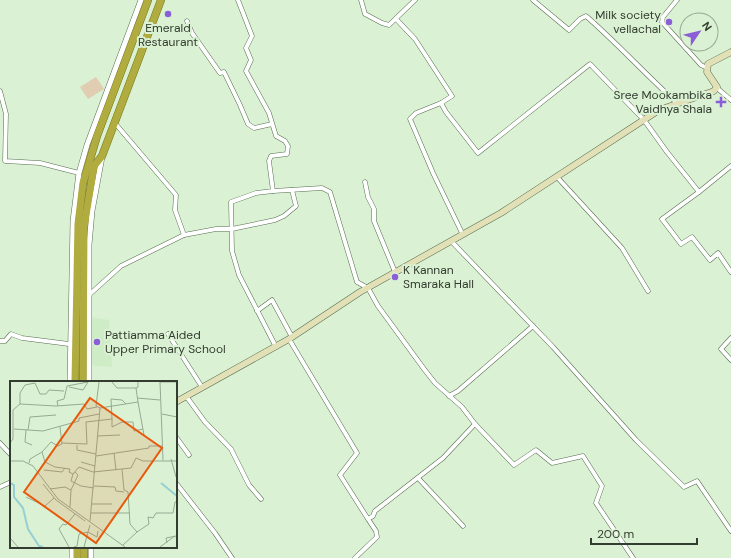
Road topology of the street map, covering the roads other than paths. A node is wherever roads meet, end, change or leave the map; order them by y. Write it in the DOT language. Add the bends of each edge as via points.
graph roads {
  1 [pos="141,0"];
  2 [pos="148,0"];
  3 [pos="161,0"];
  4 [pos="238,0"];
  5 [pos="361,0"];
  6 [pos="415,0"];
  7 [pos="533,0"];
  8 [pos="677,0"];
  9 [pos="396,19"];
  10 [pos="187,21"];
  11 [pos="731,52"];
  12 [pos="707,68"];
  13 [pos="717,88"];
  14 [pos="0,92"];
  15 [pos="731,100"];
  16 [pos="441,103"];
  17 [pos="677,103"];
  18 [pos="644,120"];
  19 [pos="114,122"];
  20 [pos="272,124"];
  21 [pos="102,156"];
  22 [pos="731,166"];
  23 [pos="79,173"];
  24 [pos="557,177"];
  25 [pos="365,182"];
  26 [pos="292,190"];
  27 [pos="273,191"];
  28 [pos="699,192"];
  29 [pos="232,229"];
  30 [pos="184,235"];
  31 [pos="463,235"];
  32 [pos="452,242"];
  33 [pos="395,272"];
  34 [pos="731,272"];
  35 [pos="368,288"];
  36 [pos="648,291"];
  37 [pos="89,295"];
  38 [pos="257,311"];
  39 [pos="533,326"];
  40 [pos="168,334"];
  41 [pos="291,338"];
  42 [pos="731,338"];
  43 [pos="0,341"];
  44 [pos="70,344"];
  45 [pos="276,347"];
  46 [pos="731,360"];
  47 [pos="70,381"];
  48 [pos="76,381"];
  49 [pos="83,381"];
  50 [pos="89,381"];
  51 [pos="202,387"];
  52 [pos="186,396"];
  53 [pos="449,396"];
  54 [pos="177,401"];
  55 [pos="475,424"];
  56 [pos="177,438"];
  57 [pos="0,443"];
  58 [pos="10,453"];
  59 [pos="189,455"];
  60 [pos="418,478"];
  61 [pos="10,482"];
  62 [pos="177,484"];
  63 [pos="0,487"];
  64 [pos="261,499"];
  65 [pos="368,519"];
  66 [pos="463,526"];
  67 [pos="731,531"];
  68 [pos="232,558"];
  69 [pos="355,558"];
  70 [pos="633,558"];
  1 -- 23 [label="street"];
  2 -- 48 [label="highway" via="97,136 83,183 78,224"];
  3 -- 19 [label="highway"];
  4 -- 20 [label="street" via="252,36 246,48 251,60 246,71 269,113"];
  5 -- 9 [label="street" via="366,14 372,19 388,25"];
  6 -- 9 [label="street"];
  7 -- 17 [label="street" via="569,30 586,16"];
  8 -- 12 [label="street" via="662,22 701,65"];
  9 -- 16 [label="street" via="415,39 452,96"];
  10 -- 20 [label="street" via="192,33 220,73 224,72 248,124 254,128"];
  11 -- 12 [label="main road" via="712,61"];
  12 -- 13 [label="main road"];
  13 -- 15 [label="street"];
  13 -- 17 [label="main road"];
  14 -- 23 [label="street" via="4,101 7,128 5,161 40,163"];
  16 -- 18 [label="street" via="478,153 590,64"];
  16 -- 31 [label="street" via="416,113 410,119"];
  17 -- 18 [label="main road" via="659,110"];
  18 -- 24 [label="main road"];
  18 -- 28 [label="street"];
  19 -- 21 [label="highway"];
  19 -- 30 [label="street" via="176,195 175,210"];
  20 -- 27 [label="street" via="276,136 288,146 287,154 271,156 269,161"];
  21 -- 37 [label="street" via="92,211"];
  21 -- 49 [label="highway" via="94,166 84,227"];
  22 -- 28 [label="street"];
  23 -- 44 [label="street" via="73,221"];
  24 -- 31 [label="main road"];
  24 -- 36 [label="street" via="622,248"];
  25 -- 33 [label="street" via="374,209 374,221"];
  26 -- 27 [label="street"];
  26 -- 29 [label="street" via="296,206 284,216"];
  26 -- 35 [label="street" via="322,188 330,192 357,282"];
  27 -- 29 [label="street" via="256,193 231,202"];
  28 -- 34 [label="street" via="662,219 681,244 692,237 710,260 718,253"];
  29 -- 30 [label="street"];
  29 -- 38 [label="street" via="232,251 239,275"];
  30 -- 37 [label="street" via="121,266"];
  31 -- 32 [label="main road"];
  32 -- 33 [label="main road"];
  32 -- 39 [label="street"];
  33 -- 35 [label="main road"];
  35 -- 41 [label="main road"];
  35 -- 53 [label="street" via="378,306 424,369"];
  37 -- 50 [label="street"];
  38 -- 41 [label="street" via="272,300"];
  38 -- 45 [label="street"];
  39 -- 53 [label="street"];
  39 -- 67 [label="street" via="636,440 684,487 697,480"];
  40 -- 51 [label="street"];
  41 -- 45 [label="main road"];
  41 -- 65 [label="street" via="357,453 340,475"];
  42 -- 46 [label="street" via="721,349"];
  43 -- 44 [label="street" via="5,341 10,334"];
  44 -- 47 [label="street"];
  45 -- 51 [label="main road"];
  51 -- 52 [label="main road"];
  52 -- 54 [label="main road"];
  52 -- 64 [label="street" via="205,422 232,449 249,485"];
  53 -- 55 [label="street"];
  55 -- 60 [label="street" via="443,458"];
  55 -- 70 [label="street" via="514,465 536,450 552,463 583,456 602,486 596,503"];
  56 -- 59 [label="street"];
  57 -- 58 [label="street"];
  60 -- 65 [label="street"];
  60 -- 66 [label="street"];
  61 -- 63 [label="street"];
  62 -- 68 [label="street"];
  65 -- 69 [label="street" via="377,537"];
}
